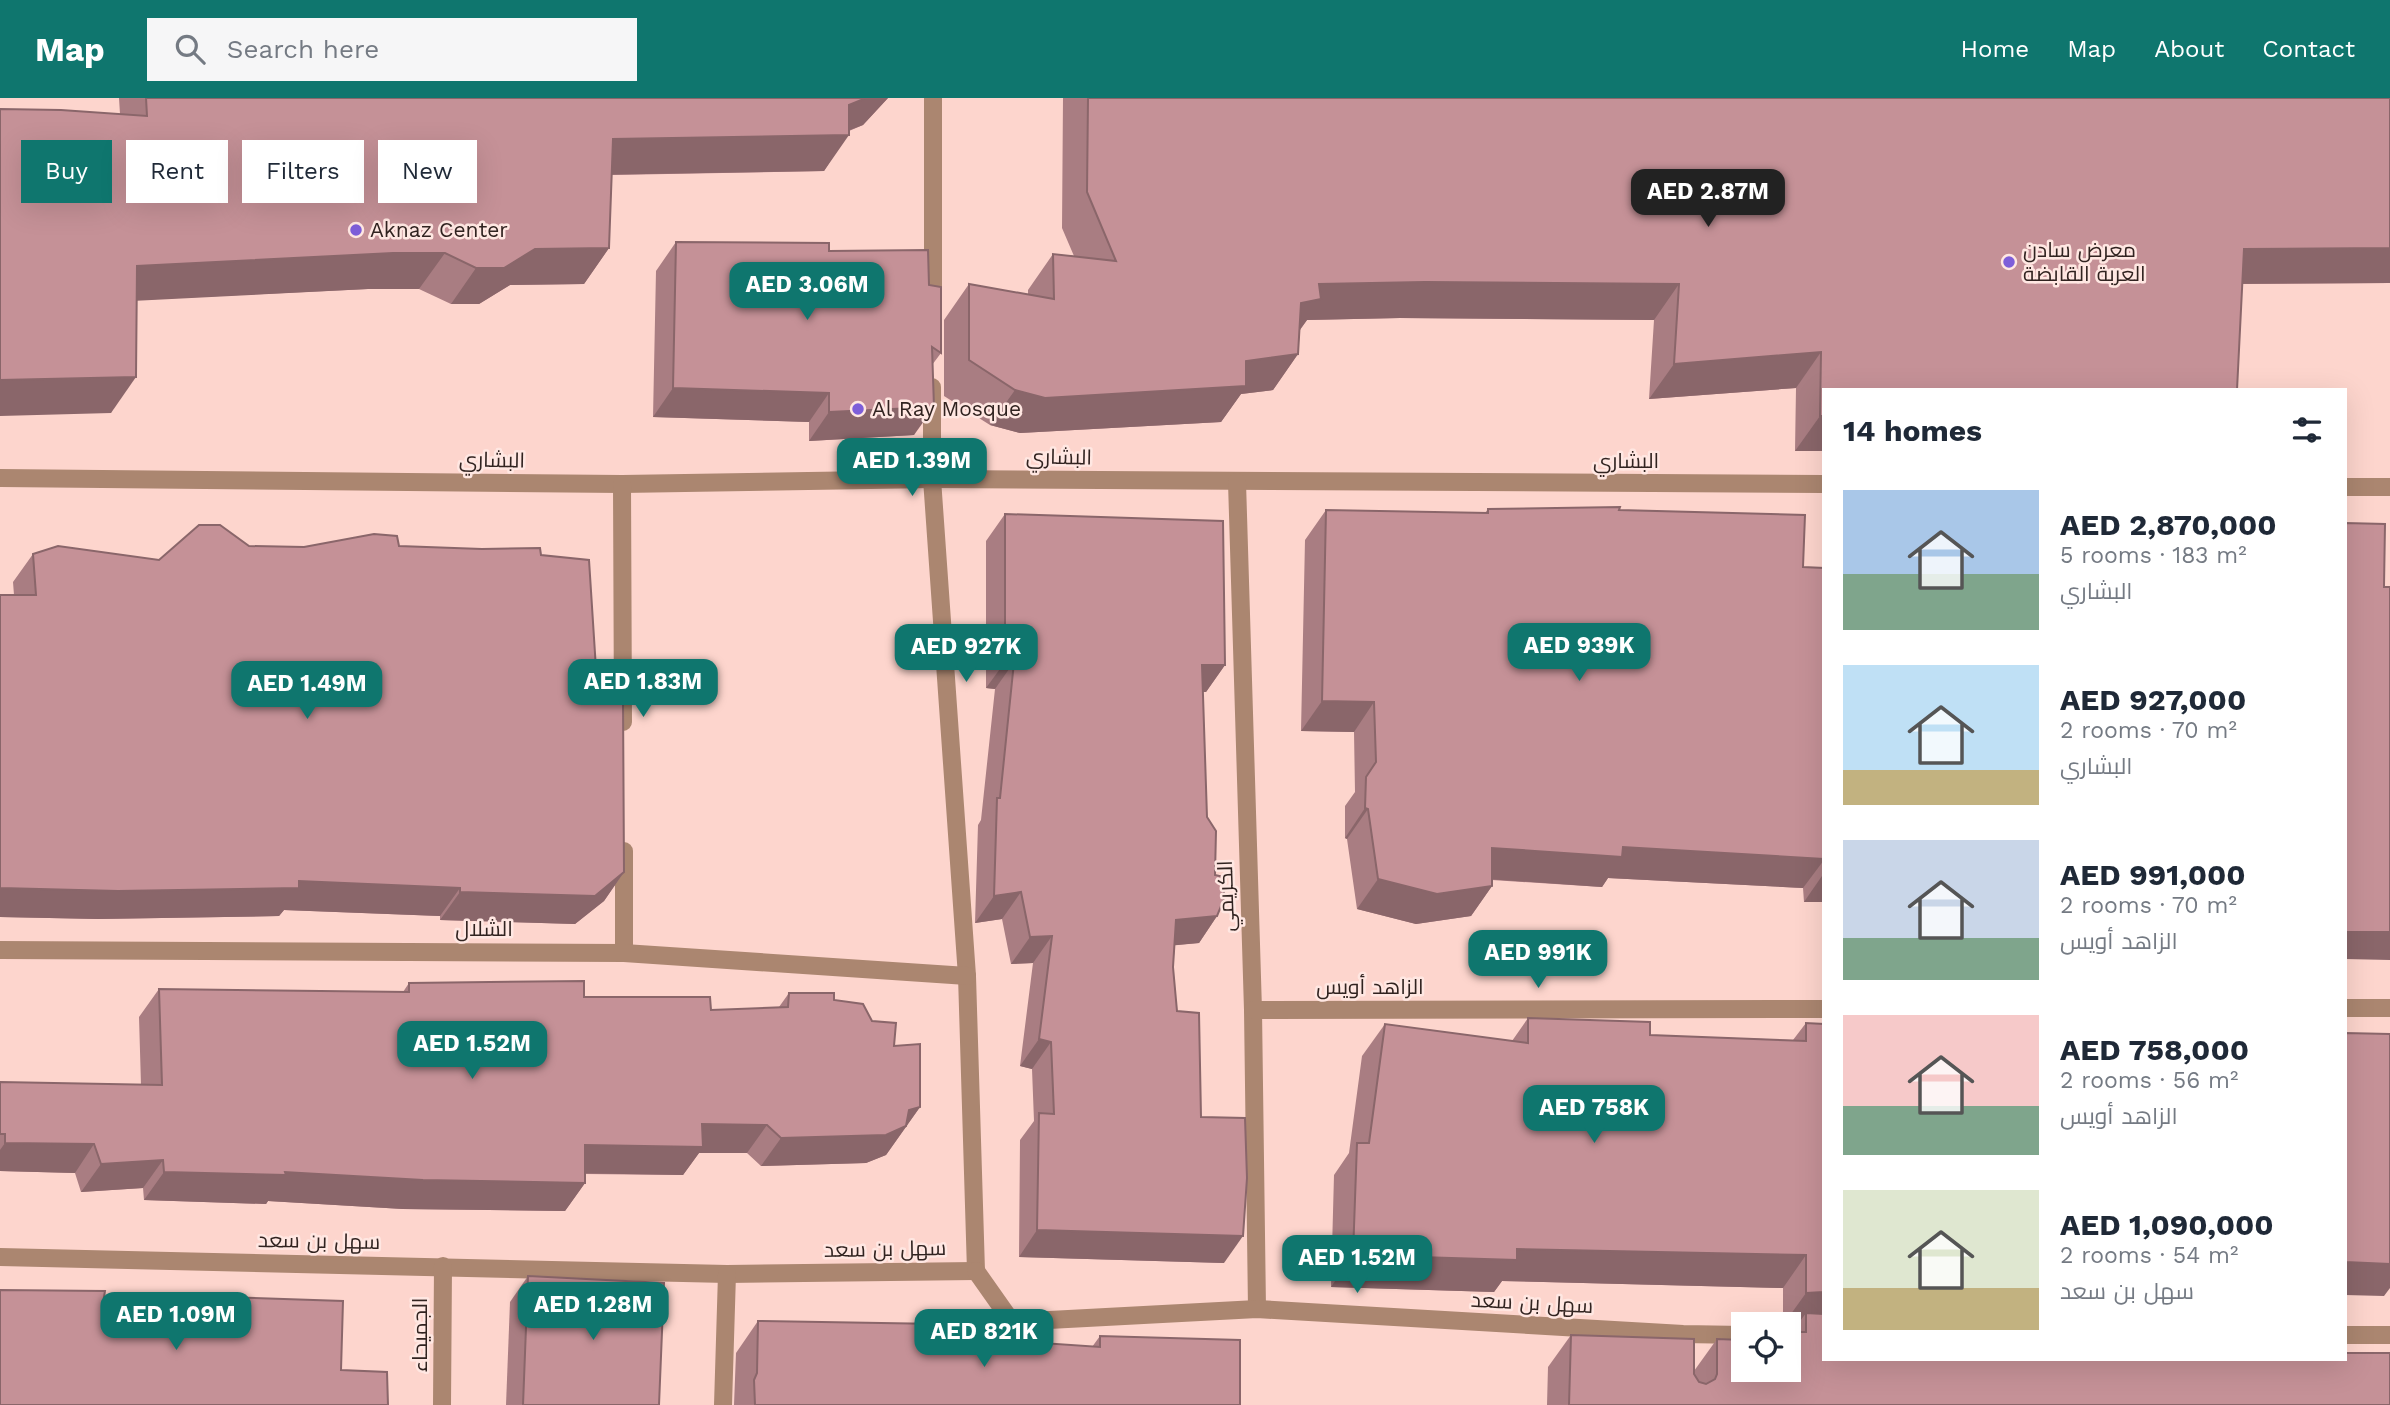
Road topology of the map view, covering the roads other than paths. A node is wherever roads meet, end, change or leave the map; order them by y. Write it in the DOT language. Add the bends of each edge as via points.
graph roads {
  1 [pos="933,98"];
  2 [pos="933,329"];
  3 [pos="932,370"];
  4 [pos="0,478"];
  5 [pos="932,478"];
  6 [pos="1237,482"];
  7 [pos="622,484"];
  8 [pos="1822,484"];
  9 [pos="2347,487"];
  10 [pos="2390,487"];
  11 [pos="623,746"];
  12 [pos="624,829"];
  13 [pos="0,950"];
  14 [pos="624,953"];
  15 [pos="967,976"];
  16 [pos="2347,1008"];
  17 [pos="2390,1008"];
  18 [pos="1822,1009"];
  19 [pos="1252,1010"];
  20 [pos="0,1257"];
  21 [pos="443,1266"];
  22 [pos="976,1271"];
  23 [pos="727,1274"];
  24 [pos="1257,1309"];
  25 [pos="2347,1335"];
  26 [pos="2390,1335"];
  27 [pos="1731,1336"];
  28 [pos="442,1405"];
  29 [pos="723,1405"];
  1 -- 2 [label="street"];
  3 -- 5 [label="street"];
  4 -- 7 [label="street, البشاري"];
  5 -- 6 [label="street, البشاري"];
  5 -- 7 [label="street, البشاري"];
  5 -- 15 [label="street"];
  6 -- 8 [label="street, البشاري"];
  6 -- 19 [label="street, الكريمي"];
  7 -- 11 [label="street"];
  9 -- 10 [label="street"];
  12 -- 14 [label="street"];
  13 -- 14 [label="street, الشلال"];
  14 -- 15 [label="street, الشلال"];
  15 -- 22 [label="street"];
  16 -- 17 [label="street"];
  18 -- 19 [label="street, الزاهد أويس"];
  19 -- 24 [label="street, الكريمي"];
  20 -- 21 [label="street, سهل بن سعد"];
  21 -- 23 [label="street, سهل بن سعد"];
  21 -- 28 [label="street, الجميحاء"];
  22 -- 23 [label="street, سهل بن سعد"];
  22 -- 24 [label="street, سهل بن سعد" via="1012,1322"];
  23 -- 29 [label="street"];
  24 -- 27 [label="street, سهل بن سعد" via="1683,1340"];
  25 -- 26 [label="street"];
}
